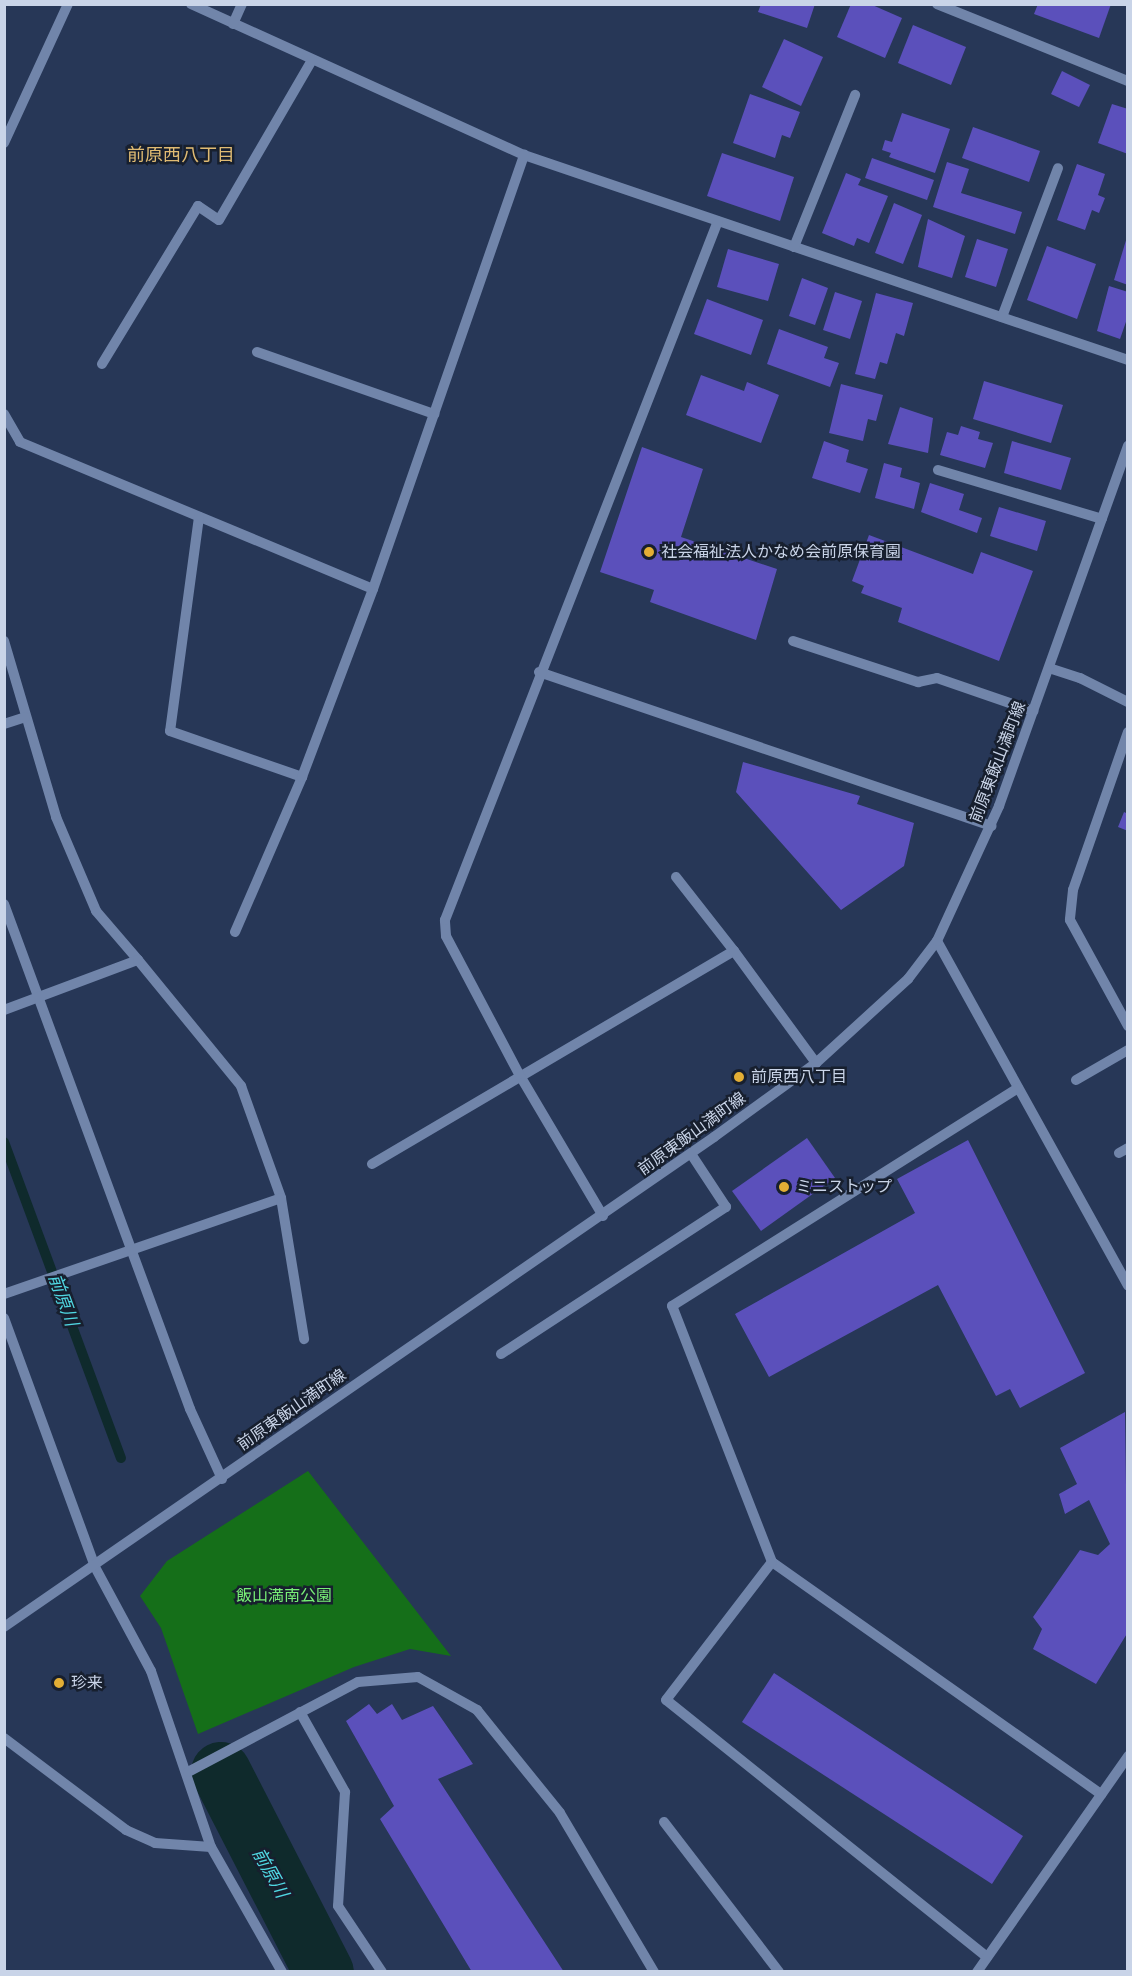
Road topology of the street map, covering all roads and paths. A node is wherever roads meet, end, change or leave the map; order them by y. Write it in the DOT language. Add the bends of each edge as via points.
graph roads {
  1 [pos="68,4"];
  2 [pos="191,4"];
  3 [pos="242,4"];
  4 [pos="937,4"];
  5 [pos="233,24"];
  6 [pos="312,60"];
  7 [pos="1128,81"];
  8 [pos="855,96"];
  9 [pos="4,143"];
  10 [pos="524,155"];
  11 [pos="1058,168"];
  12 [pos="718,221"];
  13 [pos="794,247"];
  14 [pos="1002,317"];
  15 [pos="257,352"];
  16 [pos="1128,360"];
  17 [pos="102,364"];
  18 [pos="4,414"];
  19 [pos="434,414"];
  20 [pos="1128,446"];
  21 [pos="938,470"];
  22 [pos="199,517"];
  23 [pos="1102,519"];
  24 [pos="374,589"];
  25 [pos="4,641"];
  26 [pos="793,641"];
  27 [pos="1048,668"];
  28 [pos="539,672"];
  29 [pos="1128,702"];
  30 [pos="1033,711"];
  31 [pos="25,717"];
  32 [pos="4,724"];
  33 [pos="1128,732"];
  34 [pos="302,777"];
  35 [pos="990,826"];
  36 [pos="676,876"];
  37 [pos="4,904"];
  38 [pos="234,932"];
  39 [pos="937,941"];
  40 [pos="734,951"];
  41 [pos="138,960"];
  42 [pos="39,998"];
  43 [pos="4,1010"];
  44 [pos="1128,1026"];
  45 [pos="1128,1050"];
  46 [pos="816,1063"];
  47 [pos="519,1074"];
  48 [pos="1076,1080"];
  49 [pos="1018,1088"];
  50 [pos="691,1154"];
  51 [pos="372,1164"];
  52 [pos="281,1198"];
  53 [pos="603,1216"];
  54 [pos="131,1250"];
  55 [pos="1128,1287"];
  56 [pos="4,1294"];
  57 [pos="4,1318"];
  58 [pos="304,1339"];
  59 [pos="501,1354"];
  60 [pos="222,1479"];
  61 [pos="772,1562"];
  62 [pos="95,1567"];
  63 [pos="4,1627"];
  64 [pos="300,1712"];
  65 [pos="4,1738"];
  66 [pos="1128,1756"];
  67 [pos="188,1772"];
  68 [pos="1101,1794"];
  69 [pos="664,1822"];
  70 [pos="211,1847"];
  71 [pos="987,1957"];
  72 [pos="282,1971"];
  73 [pos="382,1971"];
  74 [pos="654,1971"];
  75 [pos="779,1971"];
  76 [pos="977,1971"];
  1 -- 9 [label="street"];
  2 -- 5 [label="street"];
  3 -- 5 [label="street"];
  4 -- 7 [label="street"];
  5 -- 6 [label="street"];
  6 -- 10 [label="street"];
  6 -- 17 [label="street" via="219,220 198,206"];
  8 -- 13 [label="street"];
  10 -- 12 [label="street"];
  10 -- 19 [label="street"];
  11 -- 14 [label="street"];
  12 -- 13 [label="street"];
  12 -- 28 [label="street"];
  13 -- 14 [label="street"];
  14 -- 16 [label="street"];
  15 -- 19 [label="street"];
  18 -- 22 [label="street" via="20,442"];
  19 -- 24 [label="street"];
  20 -- 23 [label="street, 前原東飯山満町線"];
  21 -- 23 [label="street"];
  22 -- 24 [label="street"];
  22 -- 34 [label="street" via="170,731"];
  23 -- 27 [label="street, 前原東飯山満町線"];
  24 -- 34 [label="street"];
  25 -- 31 [label="street"];
  26 -- 30 [label="street" via="918,682 937,678"];
  27 -- 29 [label="street" via="1112,691"];
  27 -- 30 [label="street, 前原東飯山満町線"];
  28 -- 35 [label="street"];
  28 -- 47 [label="street" via="445,920 446,936"];
  30 -- 35 [label="street, 前原東飯山満町線"];
  31 -- 32 [label="street"];
  31 -- 41 [label="street" via="56,817 96,911"];
  33 -- 44 [label="street" via="1073,890 1070,920"];
  34 -- 38 [label="street"];
  35 -- 39 [label="street, 前原東飯山満町線"];
  36 -- 40 [label="street"];
  37 -- 42 [label="street"];
  39 -- 46 [label="street, 前原東飯山満町線" via="908,979"];
  39 -- 49 [label="street"];
  40 -- 46 [label="street"];
  40 -- 47 [label="street"];
  41 -- 42 [label="street"];
  41 -- 52 [label="street" via="241,1086"];
  42 -- 43 [label="street"];
  42 -- 54 [label="street"];
  45 -- 48 [label="street"];
  46 -- 50 [label="street, 前原東飯山満町線"];
  47 -- 51 [label="street"];
  47 -- 53 [label="street"];
  49 -- 55 [label="street"];
  49 -- 61 [label="street" via="672,1306"];
  50 -- 53 [label="street, 前原東飯山満町線"];
  50 -- 59 [label="street" via="726,1207"];
  52 -- 54 [label="street"];
  52 -- 58 [label="street"];
  53 -- 60 [label="street, 前原東飯山満町線"];
  54 -- 56 [label="street"];
  54 -- 60 [label="street" via="189,1408"];
  57 -- 62 [label="street"];
  60 -- 62 [label="street, 前原東飯山満町線"];
  61 -- 68 [label="street"];
  61 -- 71 [label="street" via="666,1700"];
  62 -- 63 [label="street, 前原東飯山満町線"];
  62 -- 67 [label="street" via="151,1671"];
  64 -- 67 [label="street"];
  64 -- 73 [label="street" via="345,1792 338,1906"];
  64 -- 74 [label="street" via="358,1682 418,1677 477,1710 560,1813"];
  65 -- 70 [label="street" via="126,1830 155,1843"];
  66 -- 68 [label="street"];
  67 -- 70 [label="street"];
  68 -- 71 [label="street"];
  69 -- 75 [label="street"];
  70 -- 72 [label="street"];
  71 -- 76 [label="street"];
}
